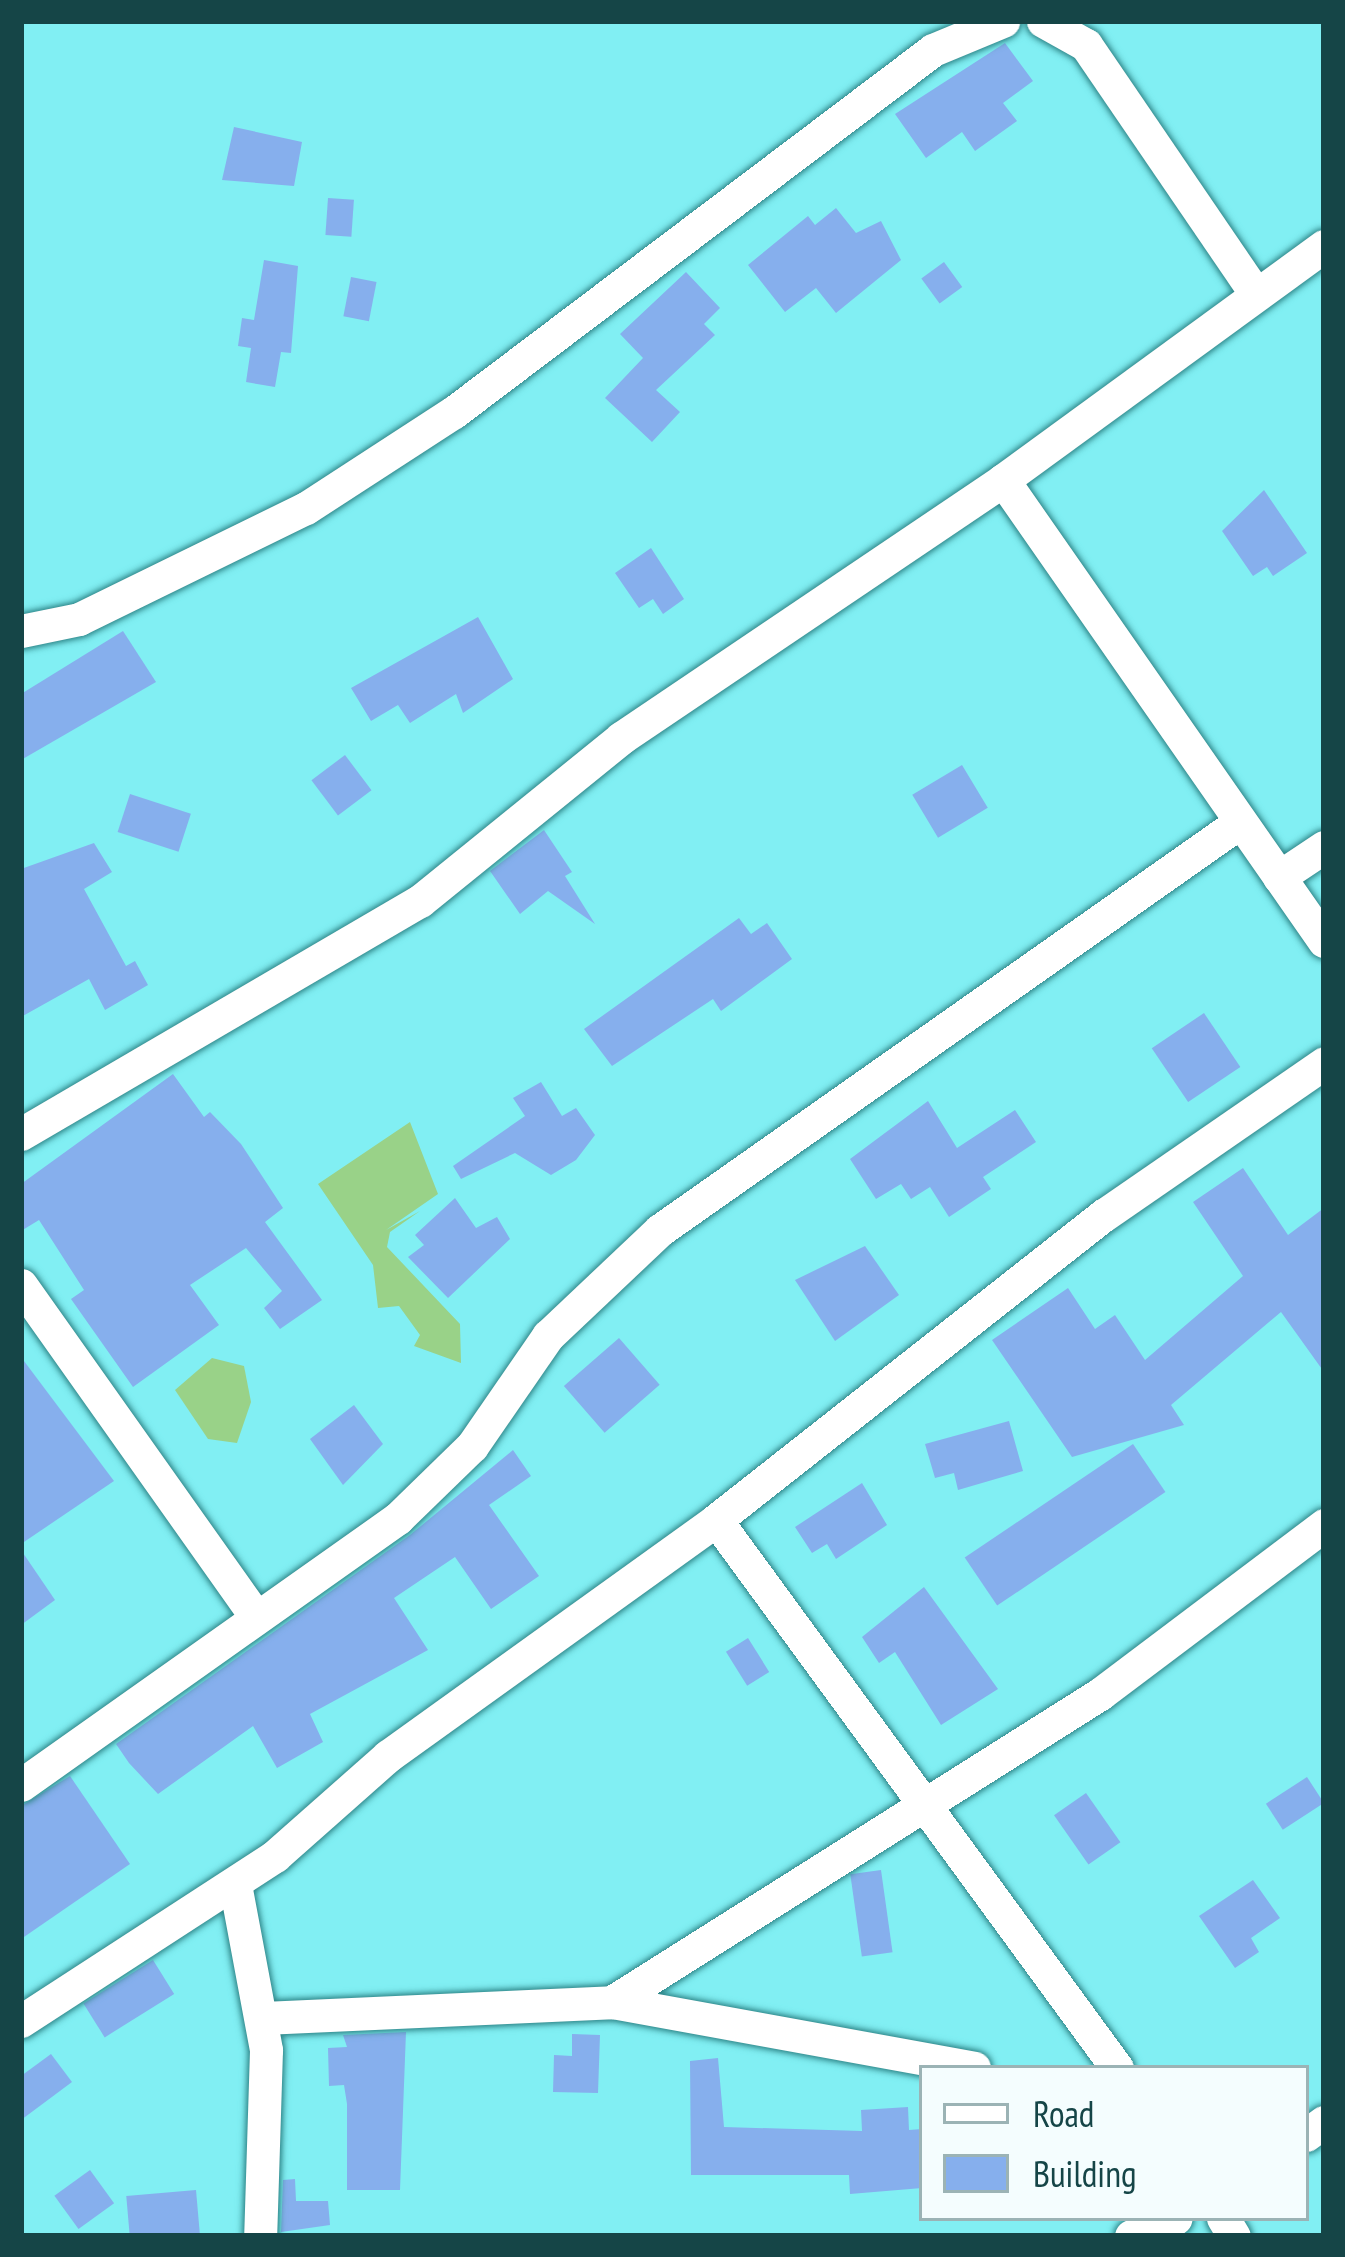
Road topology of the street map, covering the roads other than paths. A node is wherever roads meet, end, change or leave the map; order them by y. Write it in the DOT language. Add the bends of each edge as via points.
graph roads {
  1 [pos="1003,21"];
  2 [pos="1043,21"];
  3 [pos="1324,246"];
  4 [pos="1255,293"];
  5 [pos="1003,480"];
  6 [pos="21,632"];
  7 [pos="1240,822"];
  8 [pos="1324,847"];
  9 [pos="1279,877"];
  10 [pos="1324,940"];
  11 [pos="1324,1064"];
  12 [pos="21,1134"];
  13 [pos="21,1285"];
  14 [pos="716,1520"];
  15 [pos="1324,1526"];
  16 [pos="254,1614"];
  17 [pos="21,1785"];
  18 [pos="921,1806"];
  19 [pos="235,1884"];
  20 [pos="612,2002"];
  21 [pos="263,2018"];
  22 [pos="21,2021"];
  23 [pos="958,2065"];
  24 [pos="1115,2065"];
  25 [pos="1168,2221"];
  26 [pos="260,2236"];
  27 [pos="1131,2236"];
  1 -- 6 [label="street" via="933,50 473,398 307,508 79,619"];
  2 -- 4 [label="street" via="1086,45"];
  3 -- 4 [label="street"];
  4 -- 5 [label="street"];
  5 -- 7 [label="street"];
  5 -- 12 [label="street" via="621,738 420,901"];
  7 -- 9 [label="street"];
  7 -- 16 [label="street" via="642,1244 548,1336 437,1483"];
  8 -- 9 [label="street"];
  9 -- 10 [label="street"];
  11 -- 14 [label="street" via="1103,1215"];
  13 -- 16 [label="street"];
  14 -- 18 [label="street"];
  14 -- 19 [label="street" via="388,1756"];
  15 -- 18 [label="street" via="1100,1694"];
  16 -- 17 [label="street"];
  18 -- 20 [label="street"];
  18 -- 24 [label="street"];
  19 -- 21 [label="street"];
  19 -- 22 [label="street"];
  20 -- 21 [label="street"];
  20 -- 23 [label="street"];
  21 -- 26 [label="street"];
  25 -- 27 [label="street"];
}
